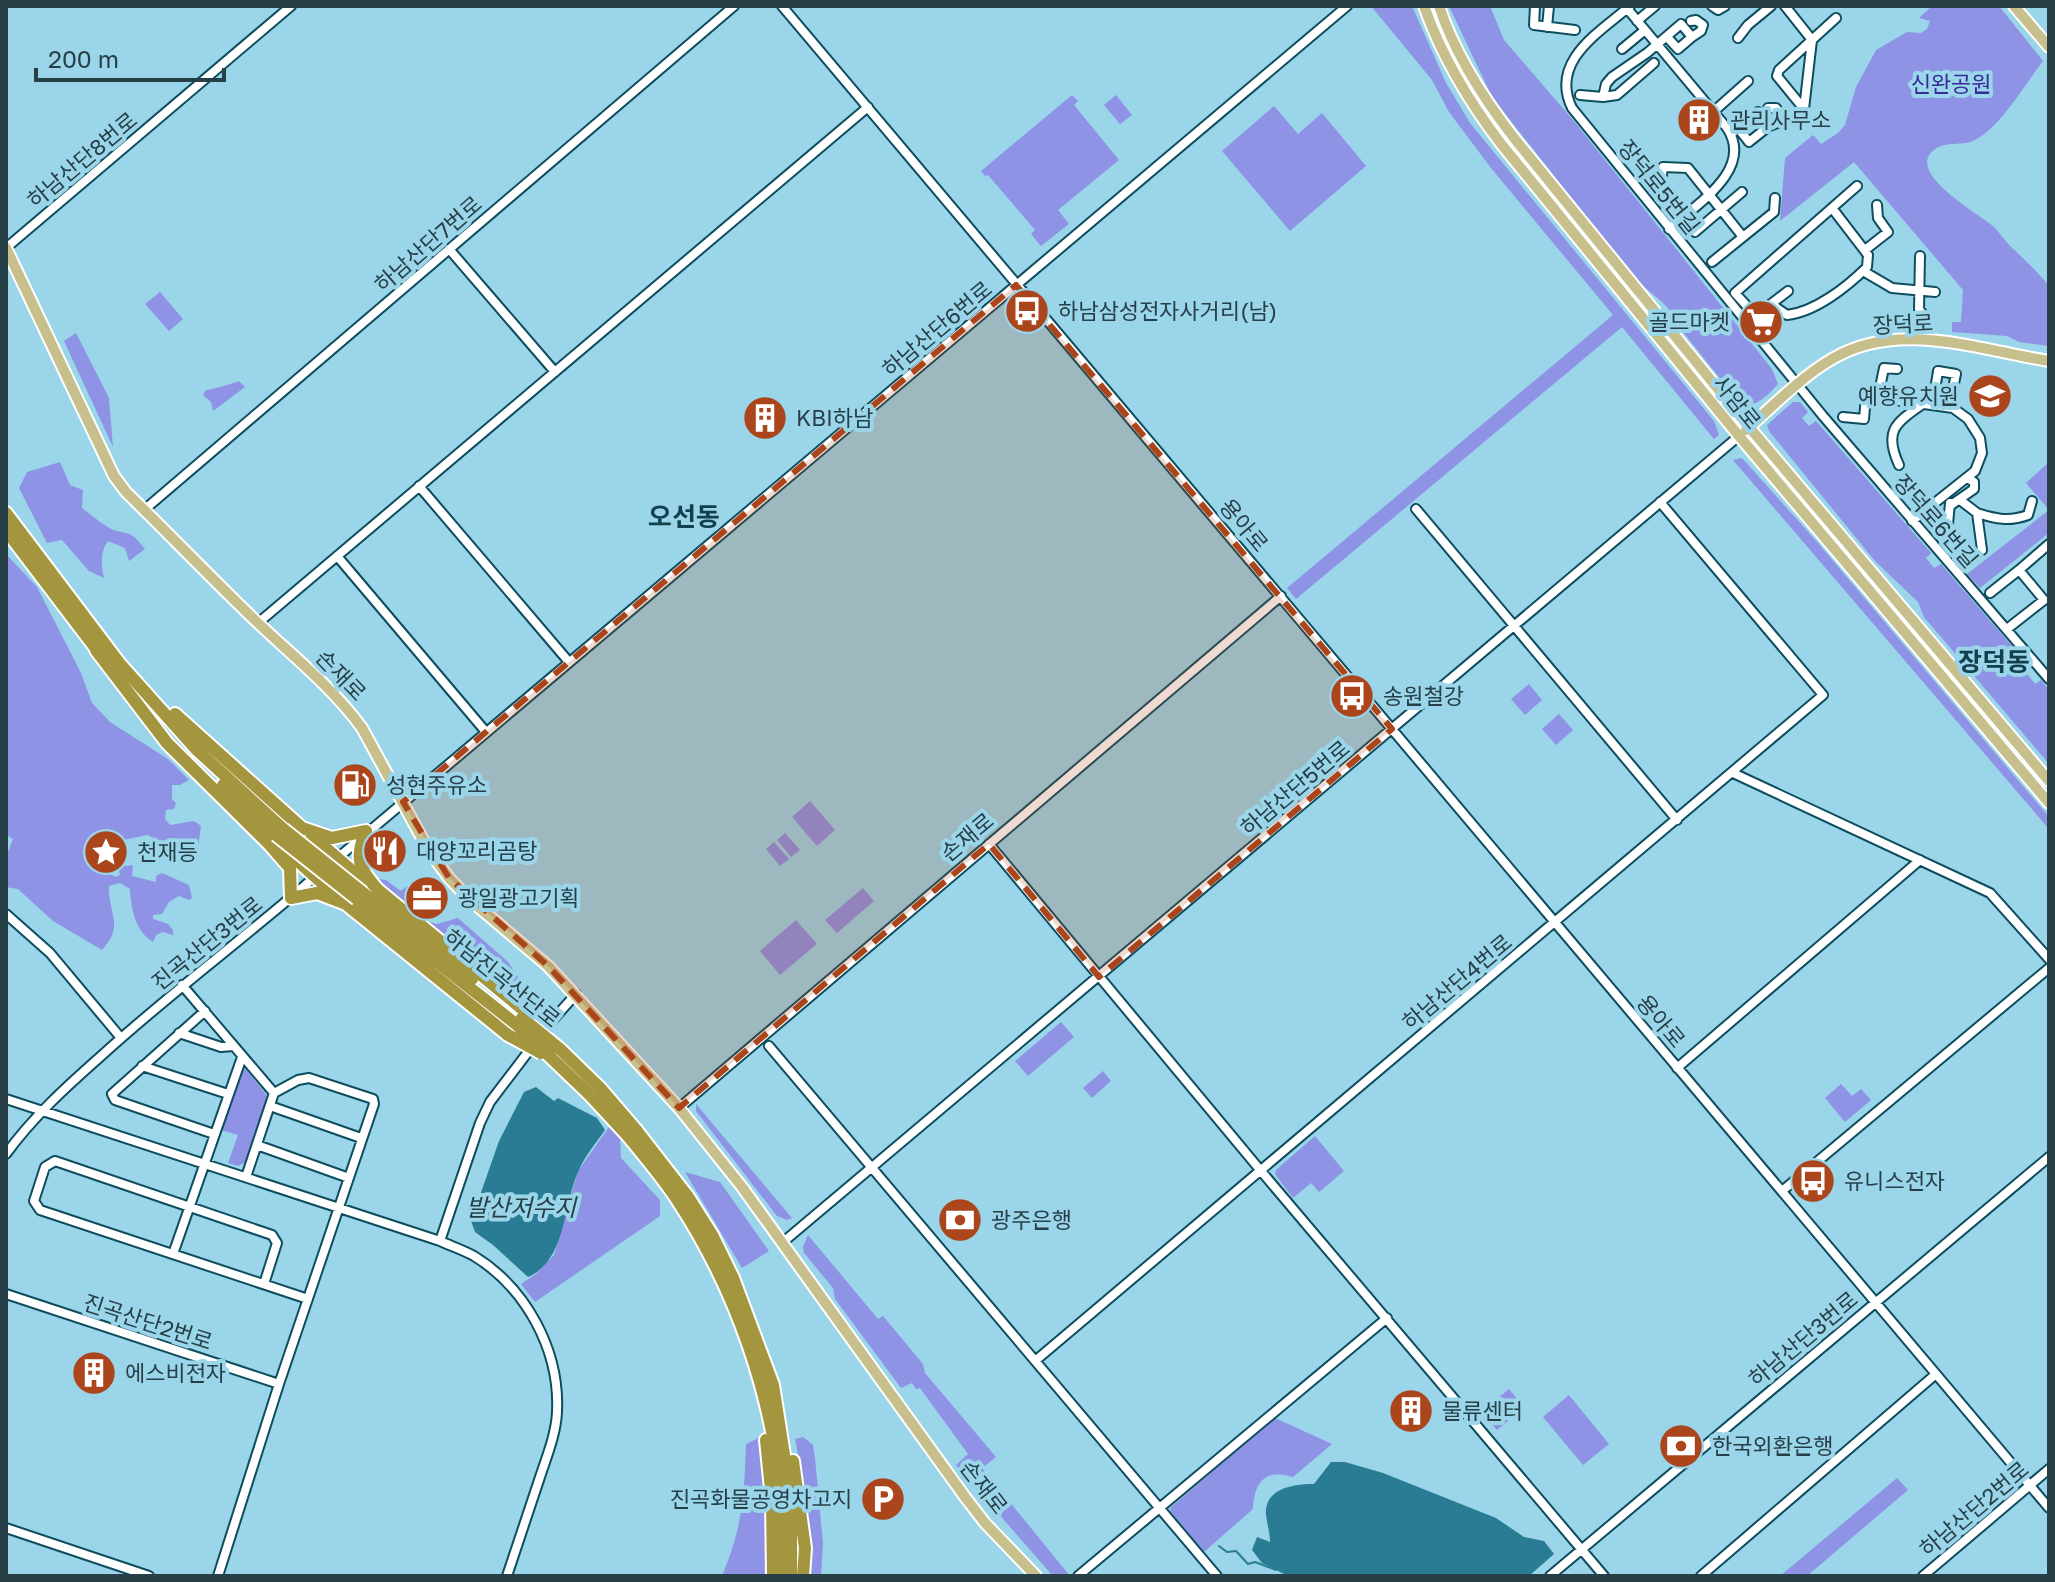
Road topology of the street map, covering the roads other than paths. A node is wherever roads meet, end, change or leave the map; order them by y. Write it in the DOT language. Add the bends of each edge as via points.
graph roads {
  1 [pos="291,6"];
  2 [pos="734,6"];
  3 [pos="782,6"];
  4 [pos="1347,6"];
  5 [pos="1424,6"];
  6 [pos="1439,6"];
  7 [pos="1535,6"];
  8 [pos="1549,6"];
  9 [pos="1655,6"];
  10 [pos="1712,6"];
  11 [pos="1725,6"];
  12 [pos="1771,6"];
  13 [pos="1785,6"];
  14 [pos="2014,6"];
  15 [pos="1627,7"];
  16 [pos="1836,18"];
  17 [pos="1637,21"];
  18 [pos="1691,21"];
  19 [pos="1547,27"];
  20 [pos="1575,30"];
  21 [pos="1645,30"];
  22 [pos="1667,37"];
  23 [pos="1692,37"];
  24 [pos="1738,38"];
  25 [pos="1812,40"];
  26 [pos="1657,45"];
  27 [pos="2049,47"];
  28 [pos="1622,49"];
  29 [pos="1654,63"];
  30 [pos="1748,81"];
  31 [pos="1580,95"];
  32 [pos="1603,97"];
  33 [pos="868,107"];
  34 [pos="1768,108"];
  35 [pos="1713,112"];
  36 [pos="1769,126"];
  37 [pos="1735,131"];
  38 [pos="1661,182"];
  39 [pos="1857,186"];
  40 [pos="1742,192"];
  41 [pos="1709,194"];
  42 [pos="1775,198"];
  43 [pos="1877,205"];
  44 [pos="1832,208"];
  45 [pos="1722,209"];
  46 [pos="1669,229"];
  47 [pos="1695,232"];
  48 [pos="1743,237"];
  49 [pos="6,248"];
  50 [pos="449,249"];
  51 [pos="1865,250"];
  52 [pos="1920,256"];
  53 [pos="1712,262"];
  54 [pos="1863,271"];
  55 [pos="1016,285"];
  56 [pos="1788,291"];
  57 [pos="1919,292"];
  58 [pos="1935,292"];
  59 [pos="1771,304"];
  60 [pos="1756,316"];
  61 [pos="1924,316"];
  62 [pos="1746,323"];
  63 [pos="2049,361"];
  64 [pos="1897,369"];
  65 [pos="555,372"];
  66 [pos="1798,385"];
  67 [pos="1952,393"];
  68 [pos="1878,397"];
  69 [pos="1924,403"];
  70 [pos="1949,407"];
  71 [pos="1843,417"];
  72 [pos="1749,427"];
  73 [pos="1739,436"];
  74 [pos="1899,465"];
  75 [pos="1967,478"];
  76 [pos="419,486"];
  77 [pos="1945,496"];
  78 [pos="1960,500"];
  79 [pos="2032,501"];
  80 [pos="1660,502"];
  81 [pos="1951,505"];
  82 [pos="1416,509"];
  83 [pos="144,510"];
  84 [pos="1977,513"];
  85 [pos="1912,521"];
  86 [pos="7,524"];
  87 [pos="1948,524"];
  88 [pos="2049,544"];
  89 [pos="1982,550"];
  90 [pos="337,556"];
  91 [pos="2019,570"];
  92 [pos="1990,593"];
  93 [pos="1281,596"];
  94 [pos="2047,603"];
  95 [pos="258,623"];
  96 [pos="1514,627"];
  97 [pos="2007,629"];
  98 [pos="100,646"];
  99 [pos="569,662"];
  100 [pos="2049,679"];
  101 [pos="1392,729"];
  102 [pos="486,732"];
  103 [pos="1733,773"];
  104 [pos="2049,781"];
  105 [pos="403,802"];
  106 [pos="2049,803"];
  107 [pos="1677,820"];
  108 [pos="302,828"];
  109 [pos="366,831"];
  110 [pos="276,836"];
  111 [pos="989,844"];
  112 [pos="338,857"];
  113 [pos="1920,860"];
  114 [pos="315,877"];
  115 [pos="378,890"];
  116 [pos="291,898"];
  117 [pos="356,899"];
  118 [pos="6,914"];
  119 [pos="1555,923"];
  120 [pos="2049,959"];
  121 [pos="2049,968"];
  122 [pos="1099,977"];
  123 [pos="182,985"];
  124 [pos="576,994"];
  125 [pos="205,1011"];
  126 [pos="518,1022"];
  127 [pos="179,1033"];
  128 [pos="121,1038"];
  129 [pos="233,1046"];
  130 [pos="769,1046"];
  131 [pos="242,1057"];
  132 [pos="142,1066"];
  133 [pos="1677,1068"];
  134 [pos="274,1093"];
  135 [pos="228,1094"];
  136 [pos="6,1099"];
  137 [pos="270,1106"];
  138 [pos="679,1108"];
  139 [pos="40,1111"];
  140 [pos="214,1134"];
  141 [pos="361,1138"];
  142 [pos="257,1145"];
  143 [pos="6,1154"];
  144 [pos="2049,1157"];
  145 [pos="203,1164"];
  146 [pos="873,1167"];
  147 [pos="1261,1171"];
  148 [pos="246,1177"];
  149 [pos="349,1178"];
  150 [pos="1782,1191"];
  151 [pos="190,1206"];
  152 [pos="339,1210"];
  153 [pos="440,1241"];
  154 [pos="782,1243"];
  155 [pos="173,1254"];
  156 [pos="264,1284"];
  157 [pos="6,1294"];
  158 [pos="308,1299"];
  159 [pos="1875,1302"];
  160 [pos="1387,1318"];
  161 [pos="1035,1361"];
  162 [pos="1936,1374"];
  163 [pos="279,1384"];
  164 [pos="767,1387"];
  165 [pos="2049,1469"];
  166 [pos="2030,1485"];
  167 [pos="2049,1508"];
  168 [pos="1159,1509"];
  169 [pos="6,1528"];
  170 [pos="1581,1549"];
  171 [pos="149,1576"];
  172 [pos="218,1576"];
  173 [pos="507,1576"];
  174 [pos="773,1576"];
  175 [pos="783,1576"];
  176 [pos="791,1576"];
  177 [pos="803,1576"];
  178 [pos="1036,1576"];
  179 [pos="1078,1576"];
  180 [pos="1217,1576"];
  181 [pos="1550,1576"];
  182 [pos="1604,1576"];
  183 [pos="1701,1576"];
  184 [pos="1923,1576"];
  1 -- 49 [label="street, 하남산단8번로"];
  2 -- 50 [label="street, 하남산단7번로"];
  3 -- 33 [label="street, 용아로"];
  4 -- 55 [label="street, 하남산단6번로"];
  5 -- 73 [label="main road, 사암로" via="1472,107"];
  6 -- 72 [label="main road, 사암로" via="1485,100"];
  7 -- 19 [label="street" via="1534,25"];
  8 -- 19 [label="street"];
  9 -- 17 [label="street"];
  10 -- 11 [label="street"];
  12 -- 24 [label="street"];
  13 -- 25 [label="street"];
  14 -- 27 [label="main road"];
  15 -- 17 [label="street"];
  15 -- 46 [label="street, 장덕로5번길" via="1574,56 1566,92 1572,108"];
  16 -- 25 [label="street"];
  17 -- 21 [label="street"];
  18 -- 23 [label="street" via="1703,25"];
  19 -- 20 [label="street"];
  21 -- 26 [label="street"];
  21 -- 28 [label="street"];
  22 -- 23 [label="street" via="1678,49"];
  22 -- 23 [label="street" via="1681,24"];
  22 -- 26 [label="street"];
  25 -- 25 [label="street" via="1777,73 1804,109"];
  26 -- 32 [label="street" via="1608,81"];
  26 -- 35 [label="street"];
  29 -- 32 [label="street" via="1617,95"];
  30 -- 35 [label="street"];
  31 -- 32 [label="street"];
  33 -- 55 [label="street, 용아로"];
  33 -- 65 [label="street"];
  34 -- 36 [label="street" via="1781,114 1780,122"];
  35 -- 37 [label="street"];
  36 -- 37 [label="street" via="1749,142"];
  36 -- 37 [label="street" via="1758,112"];
  37 -- 41 [label="street" via="1731,169"];
  38 -- 41 [label="street" via="1663,167 1688,168"];
  39 -- 44 [label="street"];
  40 -- 45 [label="street"];
  41 -- 45 [label="street"];
  41 -- 46 [label="street"];
  42 -- 48 [label="street" via="1774,212"];
  43 -- 51 [label="street" via="1888,232"];
  44 -- 51 [label="street"];
  44 -- 60 [label="street" via="1735,293"];
  45 -- 47 [label="street"];
  45 -- 48 [label="street"];
  46 -- 62 [label="street, 장덕로5번길"];
  48 -- 53 [label="street"];
  49 -- 83 [label="main road, 손재로" via="114,476"];
  50 -- 65 [label="street"];
  50 -- 83 [label="street, 하남산단7번로"];
  51 -- 54 [label="street"];
  52 -- 57 [label="street"];
  54 -- 57 [label="street" via="1892,288"];
  54 -- 59 [label="street" via="1800,314 1787,315"];
  55 -- 93 [label="street, 용아로"];
  55 -- 99 [label="street, 하남산단6번로"];
  56 -- 59 [label="street"];
  57 -- 58 [label="street"];
  57 -- 61 [label="street"];
  59 -- 60 [label="street"];
  60 -- 62 [label="street"];
  62 -- 66 [label="street, 장덕로5번길"];
  63 -- 66 [label="main road, 장덕로" via="1934,341 1885,341 1844,353"];
  64 -- 68 [label="street" via="1884,368"];
  65 -- 76 [label="street"];
  66 -- 72 [label="main road, 장덕로"];
  66 -- 85 [label="street, 장덕로6번길"];
  67 -- 70 [label="street"];
  68 -- 69 [label="street"];
  68 -- 71 [label="street" via="1866,396 1864,419"];
  69 -- 70 [label="street"];
  69 -- 74 [label="street" via="1895,426 1891,440"];
  70 -- 75 [label="street" via="1968,419 1982,445 1979,464"];
  72 -- 73 [label="main road, 장덕로"];
  72 -- 104 [label="main road, 사암로"];
  73 -- 80 [label="street, 하남산단5번로"];
  73 -- 106 [label="main road, 사암로"];
  75 -- 77 [label="street"];
  75 -- 78 [label="street" via="1974,489"];
  76 -- 90 [label="street"];
  76 -- 99 [label="street"];
  77 -- 81 [label="street"];
  77 -- 85 [label="street"];
  78 -- 81 [label="street"];
  78 -- 84 [label="street"];
  79 -- 84 [label="street" via="2028,515 2018,519 2001,521"];
  80 -- 96 [label="street, 하남산단5번로"];
  80 -- 103 [label="street, 하남산단4번로" via="1823,695"];
  81 -- 87 [label="street"];
  82 -- 96 [label="street"];
  83 -- 95 [label="main road, 손재로"];
  84 -- 89 [label="street"];
  85 -- 97 [label="street, 장덕로6번길"];
  86 -- 98 [label="highway, 하남진곡산단로"];
  88 -- 91 [label="street"];
  90 -- 95 [label="street"];
  90 -- 102 [label="street"];
  91 -- 92 [label="street"];
  91 -- 94 [label="street"];
  93 -- 101 [label="street, 용아로"];
  93 -- 111 [label="street, 손재로"];
  94 -- 97 [label="street"];
  95 -- 105 [label="main road, 손재로" via="349,710"];
  96 -- 101 [label="street, 하남산단5번로"];
  96 -- 107 [label="street"];
  97 -- 100 [label="street, 장덕로6번길"];
  98 -- 108 [label="highway" via="124,660 210,748"];
  98 -- 110 [label="highway, 하남진곡산단로" via="180,742"];
  99 -- 102 [label="street, 하남산단6번로"];
  101 -- 119 [label="street, 용아로"];
  101 -- 122 [label="street, 하남산단5번로"];
  102 -- 105 [label="street, 하남산단6번로"];
  103 -- 107 [label="street, 하남산단4번로"];
  103 -- 113 [label="street"];
  105 -- 109 [label="street, 하남산단6번로"];
  105 -- 124 [label="main road, 손재로" via="449,878"];
  107 -- 119 [label="street, 하남산단4번로"];
  108 -- 109 [label="highway" via="332,838"];
  108 -- 112 [label="highway"];
  109 -- 112 [label="street, 진곡산단3번로"];
  109 -- 115 [label="highway" via="359,859"];
  110 -- 114 [label="highway"];
  110 -- 116 [label="highway" via="290,868"];
  110 -- 117 [label="highway, 하남진곡산단로, bridge"];
  111 -- 122 [label="street"];
  111 -- 138 [label="street, 손재로"];
  112 -- 114 [label="street, 진곡산단3번로"];
  112 -- 115 [label="highway"];
  113 -- 120 [label="street" via="1990,893"];
  113 -- 133 [label="street, 용아로"];
  114 -- 116 [label="street, 진곡산단3번로"];
  114 -- 117 [label="highway"];
  115 -- 126 [label="highway"];
  116 -- 117 [label="highway" via="317,893"];
  116 -- 123 [label="street, 진곡산단3번로"];
  117 -- 126 [label="highway, 하남진곡산단로"];
  118 -- 128 [label="street" via="50,953"];
  119 -- 133 [label="street, 용아로"];
  119 -- 147 [label="street, 하남산단4번로"];
  121 -- 150 [label="street"];
  122 -- 146 [label="street, 하남산단5번로"];
  122 -- 147 [label="street"];
  123 -- 125 [label="street"];
  123 -- 128 [label="street, 진곡산단3번로"];
  124 -- 138 [label="main road, 손재로"];
  124 -- 153 [label="street" via="490,1102"];
  125 -- 127 [label="street"];
  125 -- 129 [label="street"];
  126 -- 164 [label="highway, 하남진곡산단로, bridge" via="632,1133 724,1282"];
  127 -- 129 [label="street"];
  127 -- 132 [label="street"];
  128 -- 139 [label="street, 진곡산단3번로"];
  129 -- 131 [label="street"];
  130 -- 146 [label="street"];
  131 -- 134 [label="street"];
  131 -- 135 [label="street"];
  132 -- 135 [label="street"];
  132 -- 140 [label="street" via="113,1091 115,1100"];
  133 -- 150 [label="street, 용아로"];
  134 -- 137 [label="street"];
  134 -- 141 [label="street" via="309,1078 373,1099"];
  135 -- 140 [label="street"];
  136 -- 139 [label="street"];
  137 -- 141 [label="street"];
  137 -- 142 [label="street"];
  138 -- 154 [label="main road, 손재로"];
  139 -- 143 [label="street, 진곡산단3번로"];
  139 -- 145 [label="street"];
  140 -- 145 [label="street"];
  141 -- 149 [label="street"];
  142 -- 148 [label="street"];
  142 -- 149 [label="street"];
  144 -- 159 [label="street, 하남산단3번로"];
  145 -- 148 [label="street"];
  145 -- 151 [label="street"];
  146 -- 154 [label="street, 하남산단5번로"];
  146 -- 161 [label="street"];
  147 -- 160 [label="street"];
  147 -- 161 [label="street, 하남산단4번로"];
  148 -- 152 [label="street"];
  149 -- 152 [label="street"];
  150 -- 159 [label="street, 용아로"];
  151 -- 155 [label="street"];
  151 -- 155 [label="street" via="55,1161 45,1167 34,1201 40,1210"];
  151 -- 156 [label="street" via="276,1237"];
  152 -- 153 [label="street"];
  152 -- 158 [label="street"];
  153 -- 173 [label="street" via="473,1256 510,1286 535,1321 554,1375 553,1435"];
  154 -- 178 [label="main road, 손재로" via="965,1497"];
  155 -- 156 [label="street"];
  156 -- 158 [label="street"];
  157 -- 163 [label="street, 진곡산단2번로"];
  158 -- 163 [label="street"];
  159 -- 162 [label="street, 용아로"];
  159 -- 170 [label="street, 하남산단3번로"];
  160 -- 168 [label="street"];
  160 -- 170 [label="street"];
  161 -- 168 [label="street"];
  162 -- 166 [label="street, 용아로"];
  162 -- 183 [label="street"];
  163 -- 172 [label="street"];
  164 -- 174 [label="highway"];
  164 -- 175 [label="highway, 하남진곡산단로" via="782,1500"];
  164 -- 176 [label="highway, 하남진곡산단로" via="791,1500"];
  164 -- 177 [label="highway" via="779,1396 798,1488"];
  165 -- 166 [label="street, 하남산단2번로"];
  166 -- 167 [label="street, 용아로"];
  166 -- 184 [label="street, 하남산단2번로"];
  168 -- 179 [label="street"];
  168 -- 180 [label="street"];
  169 -- 171 [label="street"];
  170 -- 181 [label="street, 하남산단3번로"];
  170 -- 182 [label="street"];
}
